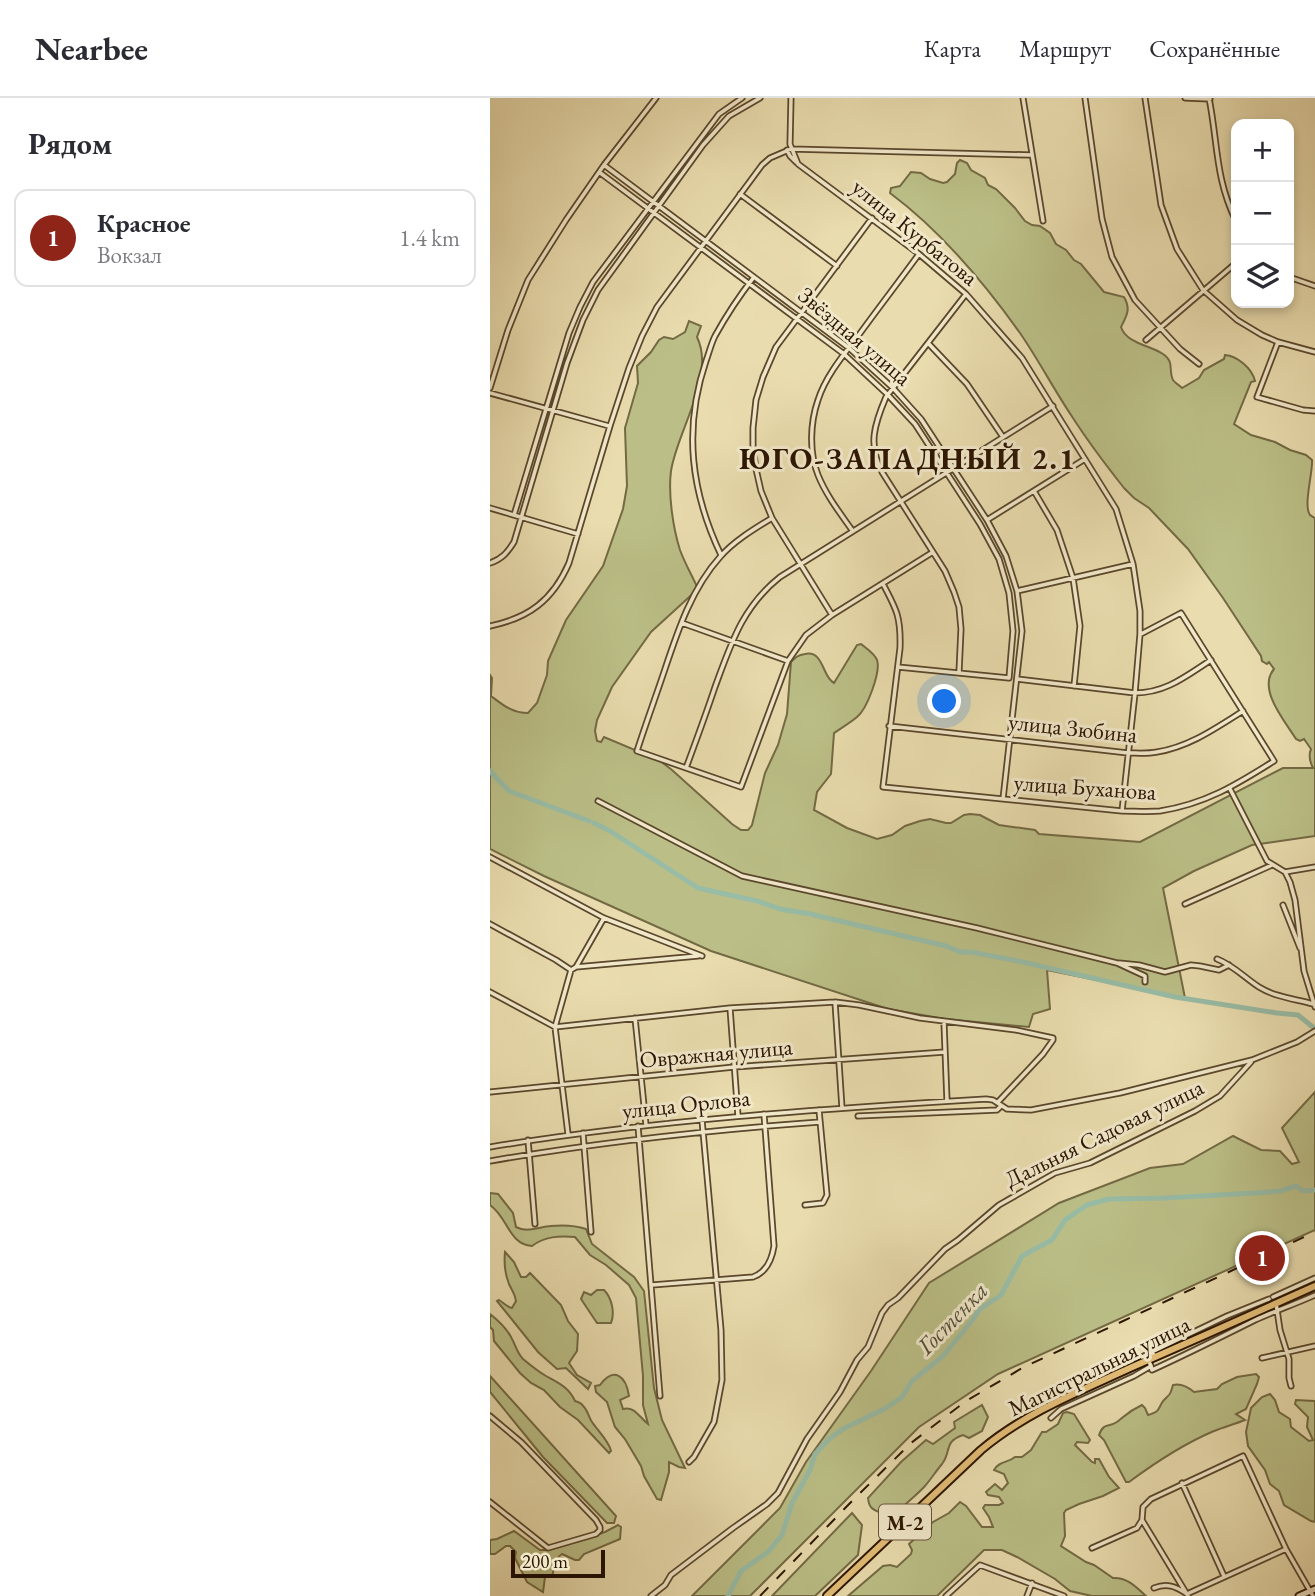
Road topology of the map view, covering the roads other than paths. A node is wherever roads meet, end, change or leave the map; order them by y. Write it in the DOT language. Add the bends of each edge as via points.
graph roads {
  1 [pos="656,98"];
  2 [pos="742,98"];
  3 [pos="760,98"];
  4 [pos="791,98"];
  5 [pos="1023,98"];
  6 [pos="1085,98"];
  7 [pos="1145,98"];
  8 [pos="1185,98"];
  9 [pos="1210,98"];
  10 [pos="789,150"];
  11 [pos="1031,155"];
  12 [pos="604,165"];
  13 [pos="599,173"];
  14 [pos="740,194"];
  15 [pos="653,201"];
  16 [pos="658,205"];
  17 [pos="648,208"];
  18 [pos="1231,210"];
  19 [pos="654,212"];
  20 [pos="873,218"];
  21 [pos="1042,221"];
  22 [pos="706,241"];
  23 [pos="701,247"];
  24 [pos="919,254"];
  25 [pos="837,266"];
  26 [pos="1231,267"];
  27 [pos="754,277"];
  28 [pos="1294,279"];
  29 [pos="749,284"];
  30 [pos="1315,286"];
  31 [pos="1203,290"];
  32 [pos="966,293"];
  33 [pos="801,312"];
  34 [pos="796,319"];
  35 [pos="1159,328"];
  36 [pos="1146,340"];
  37 [pos="1278,342"];
  38 [pos="928,343"];
  39 [pos="849,348"];
  40 [pos="1315,352"];
  41 [pos="844,354"];
  42 [pos="1199,364"];
  43 [pos="893,388"];
  44 [pos="490,390"];
  45 [pos="888,395"];
  46 [pos="1053,406"];
  47 [pos="547,409"];
  48 [pos="553,410"];
  49 [pos="1315,411"];
  50 [pos="610,426"];
  51 [pos="1004,437"];
  52 [pos="1085,459"];
  53 [pos="954,468"];
  54 [pos="946,472"];
  55 [pos="1034,491"];
  56 [pos="901,503"];
  57 [pos="490,508"];
  58 [pos="514,515"];
  59 [pos="772,517"];
  60 [pos="520,518"];
  61 [pos="987,520"];
  62 [pos="853,531"];
  63 [pos="578,534"];
  64 [pos="933,552"];
  65 [pos="721,555"];
  66 [pos="490,563"];
  67 [pos="1133,564"];
  68 [pos="800,565"];
  69 [pos="1073,578"];
  70 [pos="883,584"];
  71 [pos="1017,592"];
  72 [pos="832,615"];
  73 [pos="681,623"];
  74 [pos="490,626"];
  75 [pos="1140,634"];
  76 [pos="732,641"];
  77 [pos="1211,660"];
  78 [pos="788,662"];
  79 [pos="897,667"];
  80 [pos="959,671"];
  81 [pos="1009,678"];
  82 [pos="1017,679"];
  83 [pos="1074,686"];
  84 [pos="1135,693"];
  85 [pos="1243,711"];
  86 [pos="890,726"];
  87 [pos="1010,739"];
  88 [pos="1128,753"];
  89 [pos="686,768"];
  90 [pos="1230,789"];
  91 [pos="1003,799"];
  92 [pos="598,801"];
  93 [pos="1122,811"];
  94 [pos="490,857"];
  95 [pos="1272,865"];
  96 [pos="1315,867"];
  97 [pos="1285,872"];
  98 [pos="1185,904"];
  99 [pos="1283,905"];
  100 [pos="604,918"];
  101 [pos="490,924"];
  102 [pos="1302,953"];
  103 [pos="1217,959"];
  104 [pos="1117,963"];
  105 [pos="1229,965"];
  106 [pos="573,969"];
  107 [pos="1145,982"];
  108 [pos="490,992"];
  109 [pos="835,1002"];
  110 [pos="1314,1006"];
  111 [pos="730,1008"];
  112 [pos="635,1018"];
  113 [pos="944,1022"];
  114 [pos="555,1027"];
  115 [pos="1315,1031"];
  116 [pos="944,1052"];
  117 [pos="839,1060"];
  118 [pos="1252,1060"];
  119 [pos="734,1067"];
  120 [pos="640,1077"];
  121 [pos="561,1085"];
  122 [pos="490,1092"];
  123 [pos="947,1101"];
  124 [pos="999,1104"];
  125 [pos="887,1105"];
  126 [pos="842,1108"];
  127 [pos="819,1110"];
  128 [pos="764,1114"];
  129 [pos="889,1115"];
  130 [pos="738,1116"];
  131 [pos="858,1116"];
  132 [pos="702,1119"];
  133 [pos="820,1122"];
  134 [pos="646,1125"];
  135 [pos="638,1126"];
  136 [pos="764,1126"];
  137 [pos="583,1133"];
  138 [pos="704,1133"];
  139 [pos="568,1135"];
  140 [pos="639,1138"];
  141 [pos="528,1140"];
  142 [pos="585,1145"];
  143 [pos="490,1146"];
  144 [pos="530,1154"];
  145 [pos="490,1161"];
  146 [pos="805,1205"];
  147 [pos="535,1224"];
  148 [pos="591,1232"];
  149 [pos="1315,1278"];
  150 [pos="716,1280"];
  151 [pos="652,1285"];
  152 [pos="1315,1286"];
  153 [pos="1315,1295"];
  154 [pos="1274,1302"];
  155 [pos="1315,1346"];
  156 [pos="1287,1352"];
  157 [pos="1262,1357"];
  158 [pos="1149,1358"];
  159 [pos="1292,1386"];
  160 [pos="660,1396"];
  161 [pos="490,1416"];
  162 [pos="1051,1418"];
  163 [pos="689,1462"];
  164 [pos="1182,1483"];
  165 [pos="490,1502"];
  166 [pos="1142,1520"];
  167 [pos="1092,1548"];
  168 [pos="1286,1549"];
  169 [pos="1224,1576"];
  170 [pos="1032,1583"];
  171 [pos="1154,1588"];
  172 [pos="1313,1592"];
  173 [pos="1188,1595"];
  174 [pos="651,1596"];
  175 [pos="827,1596"];
  176 [pos="946,1596"];
  177 [pos="1027,1596"];
  178 [pos="1064,1596"];
  179 [pos="1299,1596"];
  1 -- 12 [label="street"];
  2 -- 15 [label="street" via="719,114"];
  3 -- 16 [label="street" via="729,116"];
  4 -- 10 [label="street, улица Курбатова"];
  5 -- 11 [label="street"];
  6 -- 35 [label="street" via="1112,257 1135,300"];
  7 -- 31 [label="street" via="1161,205 1177,249"];
  8 -- 9 [label="street"];
  9 -- 18 [label="street" via="1219,171"];
  10 -- 11 [label="street"];
  10 -- 14 [label="street" via="762,165"];
  10 -- 20 [label="street, улица Курбатова" via="798,164"];
  11 -- 21 [label="street"];
  12 -- 13 [label="street"];
  12 -- 15 [label="street, Звёздная улица"];
  13 -- 17 [label="street, Звёздная улица"];
  13 -- 44 [label="street" via="528,280"];
  14 -- 22 [label="street"];
  14 -- 25 [label="street"];
  15 -- 16 [label="street, Звёздная улица"];
  15 -- 17 [label="street"];
  16 -- 19 [label="street"];
  16 -- 22 [label="street, Звёздная улица"];
  17 -- 19 [label="street, Звёздная улица"];
  17 -- 47 [label="street" via="580,307"];
  19 -- 23 [label="street, Звёздная улица"];
  19 -- 48 [label="street" via="598,289"];
  20 -- 24 [label="street, улица Курбатова"];
  20 -- 25 [label="street"];
  22 -- 23 [label="street"];
  22 -- 27 [label="street, Звёздная улица"];
  23 -- 29 [label="street, Звёздная улица"];
  23 -- 50 [label="street" via="657,307 642,336"];
  24 -- 32 [label="street, улица Курбатова"];
  24 -- 39 [label="street"];
  25 -- 33 [label="street"];
  26 -- 31 [label="street"];
  27 -- 29 [label="street"];
  27 -- 33 [label="street, Звёздная улица"];
  28 -- 30 [label="street"];
  29 -- 34 [label="street, Звёздная улица"];
  29 -- 65 [label="street" via="714,338 695,399 694,471 701,505"];
  31 -- 35 [label="street"];
  31 -- 37 [label="street" via="1237,320"];
  32 -- 38 [label="street"];
  32 -- 46 [label="street, улица Курбатова" via="1022,358"];
  33 -- 34 [label="street"];
  33 -- 39 [label="street, Звёздная улица"];
  34 -- 41 [label="street, Звёздная улица"];
  34 -- 59 [label="street" via="776,347 756,400 753,447 761,491"];
  35 -- 36 [label="street"];
  35 -- 42 [label="street"];
  37 -- 40 [label="street"];
  37 -- 49 [label="street" via="1257,397"];
  38 -- 43 [label="street"];
  38 -- 51 [label="street" via="967,384"];
  39 -- 41 [label="street"];
  39 -- 43 [label="street, Звёздная улица"];
  41 -- 45 [label="street, Звёздная улица"];
  41 -- 62 [label="street" via="817,402 813,457 817,475"];
  43 -- 45 [label="street"];
  43 -- 53 [label="street, Звёздная улица"];
  44 -- 47 [label="street"];
  45 -- 54 [label="street, Звёздная улица" via="915,424"];
  45 -- 56 [label="street" via="875,427 874,455"];
  46 -- 51 [label="street"];
  46 -- 52 [label="street, улица Курбатова"];
  47 -- 48 [label="street"];
  47 -- 58 [label="street"];
  48 -- 50 [label="street"];
  48 -- 60 [label="street"];
  50 -- 63 [label="street"];
  51 -- 53 [label="street"];
  52 -- 55 [label="street"];
  52 -- 67 [label="street, улица Курбатова" via="1116,509"];
  53 -- 54 [label="street"];
  53 -- 61 [label="street, Звёздная улица"];
  54 -- 56 [label="street"];
  54 -- 81 [label="street, Звёздная улица" via="999,559 1009,589 1013,631"];
  55 -- 61 [label="street"];
  55 -- 69 [label="street" via="1057,530"];
  56 -- 62 [label="street"];
  56 -- 64 [label="street"];
  57 -- 58 [label="street"];
  58 -- 60 [label="street"];
  59 -- 65 [label="street"];
  59 -- 68 [label="street"];
  60 -- 63 [label="street"];
  60 -- 66 [label="street" via="507,554"];
  61 -- 71 [label="street, Звёздная улица" via="1006,556"];
  62 -- 68 [label="street"];
  63 -- 74 [label="street" via="554,591 530,612"];
  64 -- 70 [label="street"];
  64 -- 80 [label="street" via="960,607"];
  65 -- 73 [label="street"];
  67 -- 69 [label="street"];
  67 -- 75 [label="street, улица Курбатова"];
  68 -- 72 [label="street"];
  68 -- 76 [label="street" via="755,600"];
  69 -- 71 [label="street"];
  69 -- 83 [label="street" via="1080,626"];
  70 -- 72 [label="street"];
  70 -- 79 [label="street" via="901,627"];
  71 -- 82 [label="street, Звёздная улица" via="1021,631"];
  72 -- 78 [label="street" via="806,635"];
  73 -- 76 [label="street"];
  73 -- 89 [label="street" via="636,751"];
  75 -- 77 [label="street" via="1181,613"];
  75 -- 84 [label="street, улица Курбатова"];
  76 -- 78 [label="street"];
  76 -- 89 [label="street"];
  77 -- 84 [label="street" via="1167,688"];
  77 -- 85 [label="street"];
  78 -- 89 [label="street" via="741,787"];
  79 -- 80 [label="street"];
  79 -- 86 [label="street"];
  80 -- 81 [label="street"];
  81 -- 82 [label="street"];
  82 -- 83 [label="street"];
  82 -- 87 [label="street, Звёздная улица"];
  83 -- 84 [label="street"];
  84 -- 88 [label="street, улица Курбатова"];
  85 -- 88 [label="street, улица Зюбина" via="1180,747"];
  85 -- 90 [label="street, улица Буханова" via="1274,761"];
  86 -- 87 [label="street, улица Зюбина"];
  86 -- 91 [label="street, улица Буханова" via="883,786"];
  87 -- 88 [label="street, улица Зюбина"];
  87 -- 91 [label="street, Звёздная улица"];
  88 -- 93 [label="street, улица Курбатова"];
  90 -- 93 [label="street, улица Буханова" via="1177,808"];
  90 -- 95 [label="street"];
  91 -- 93 [label="street, улица Буханова"];
  92 -- 104 [label="street" via="742,876"];
  94 -- 100 [label="street"];
  95 -- 97 [label="street"];
  95 -- 98 [label="street"];
  96 -- 97 [label="street"];
  97 -- 102 [label="street" via="1295,900"];
  99 -- 102 [label="street"];
  100 -- 106 [label="street"];
  100 -- 106 [label="street" via="702,956"];
  101 -- 106 [label="street"];
  102 -- 110 [label="street"];
  103 -- 105 [label="street"];
  104 -- 105 [label="street" via="1165,972 1191,965 1219,970"];
  104 -- 107 [label="street" via="1145,976"];
  105 -- 110 [label="street" via="1261,988"];
  106 -- 114 [label="street"];
  108 -- 114 [label="street"];
  109 -- 111 [label="street"];
  109 -- 113 [label="street"];
  109 -- 117 [label="street"];
  111 -- 112 [label="street"];
  111 -- 119 [label="street"];
  112 -- 114 [label="street"];
  112 -- 120 [label="street"];
  113 -- 116 [label="street"];
  113 -- 124 [label="street" via="1016,1030 1054,1040"];
  114 -- 121 [label="street"];
  115 -- 118 [label="street, Дальняя Садовая улица"];
  116 -- 117 [label="street, Овражная улица"];
  116 -- 123 [label="street"];
  117 -- 119 [label="street, Овражная улица"];
  117 -- 126 [label="street"];
  118 -- 124 [label="street, улица Орлова" via="1044,1108 1007,1109"];
  118 -- 174 [label="street, Дальняя Садовая улица" via="1220,1096 1090,1163 1055,1173 999,1205 945,1249 882,1313 868,1347 807,1439 778,1493 671,1575"];
  119 -- 120 [label="street, Овражная улица"];
  119 -- 130 [label="street"];
  120 -- 121 [label="street, Овражная улица"];
  120 -- 134 [label="street"];
  121 -- 122 [label="street, Овражная улица"];
  121 -- 139 [label="street"];
  123 -- 124 [label="street, улица Орлова" via="986,1099"];
  123 -- 125 [label="street, улица Орлова"];
  124 -- 129 [label="street" via="997,1110"];
  125 -- 126 [label="street, улица Орлова"];
  125 -- 129 [label="street"];
  126 -- 127 [label="street, улица Орлова"];
  127 -- 128 [label="street, улица Орлова"];
  127 -- 133 [label="street"];
  128 -- 130 [label="street, улица Орлова"];
  128 -- 136 [label="street"];
  129 -- 131 [label="street"];
  130 -- 132 [label="street, улица Орлова"];
  132 -- 134 [label="street, улица Орлова"];
  132 -- 138 [label="street"];
  133 -- 136 [label="street, улица Орлова"];
  133 -- 146 [label="street" via="826,1198 823,1203"];
  134 -- 135 [label="street, улица Орлова"];
  135 -- 137 [label="street, улица Орлова"];
  135 -- 140 [label="street"];
  136 -- 138 [label="street, улица Орлова"];
  136 -- 150 [label="street" via="774,1246 764,1271 753,1277"];
  137 -- 139 [label="street, улица Орлова"];
  137 -- 142 [label="street"];
  138 -- 140 [label="street, улица Орлова"];
  138 -- 150 [label="street"];
  139 -- 141 [label="street, улица Орлова"];
  140 -- 142 [label="street, улица Орлова"];
  140 -- 151 [label="street"];
  141 -- 143 [label="street, улица Орлова"];
  141 -- 144 [label="street"];
  142 -- 144 [label="street, улица Орлова"];
  142 -- 148 [label="street"];
  144 -- 145 [label="street, улица Орлова"];
  144 -- 147 [label="street"];
  149 -- 154 [label="street"];
  150 -- 151 [label="street"];
  150 -- 163 [label="street" via="721,1391 711,1429"];
  151 -- 160 [label="street"];
  152 -- 154 [label="main road, Магистральная улица"];
  153 -- 154 [label="street"];
  154 -- 156 [label="street"];
  154 -- 158 [label="main road, Магистральная улица"];
  154 -- 158 [label="street" via="1197,1350 1152,1370"];
  155 -- 156 [label="street"];
  156 -- 157 [label="street"];
  156 -- 159 [label="street"];
  158 -- 162 [label="street" via="1134,1376 1061,1409"];
  158 -- 175 [label="main road, Магистральная улица / М-2" via="1020,1421 995,1439"];
  161 -- 165 [label="street" via="521,1442 596,1520 600,1530 548,1548"];
  164 -- 166 [label="street" via="1151,1499 1143,1507"];
  164 -- 168 [label="street" via="1243,1455"];
  164 -- 169 [label="street"];
  166 -- 167 [label="street" via="1137,1528"];
  166 -- 173 [label="street"];
  168 -- 169 [label="street"];
  168 -- 172 [label="street"];
  169 -- 173 [label="street"];
  170 -- 176 [label="street" via="980,1565"];
  170 -- 177 [label="street"];
  170 -- 178 [label="street"];
  171 -- 173 [label="street" via="1169,1585"];
  172 -- 179 [label="street"];
}
